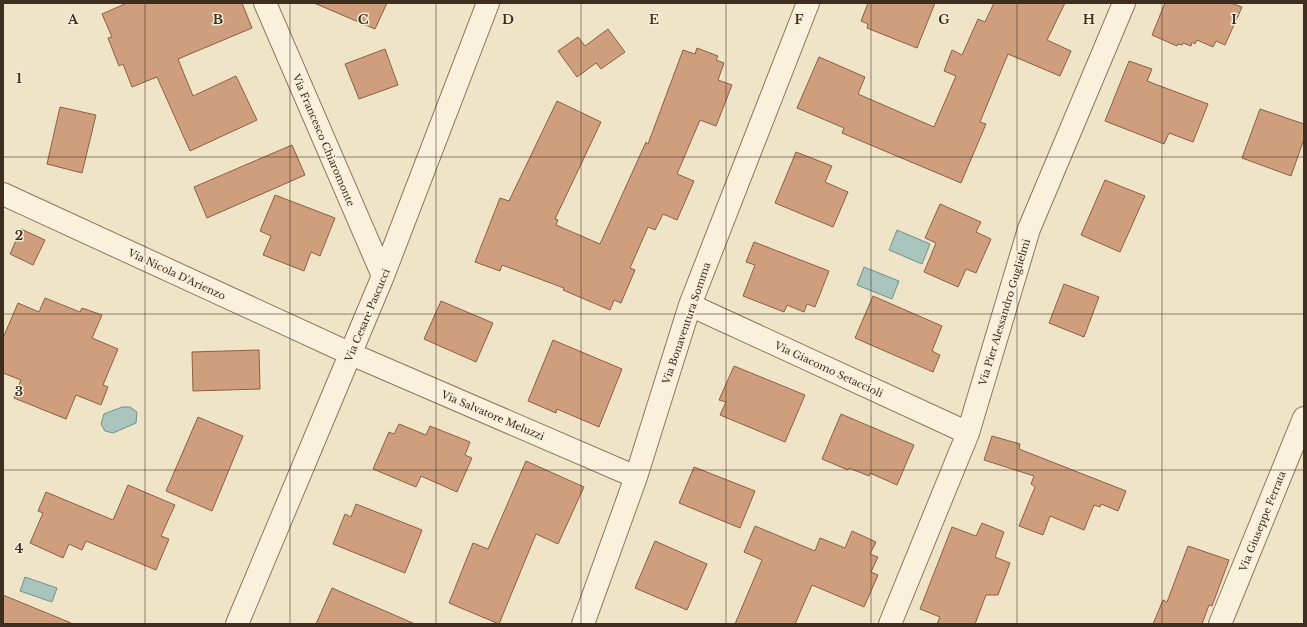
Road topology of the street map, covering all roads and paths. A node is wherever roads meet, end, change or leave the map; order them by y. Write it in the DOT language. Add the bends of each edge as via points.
graph roads {
  1 [pos="265,3"];
  2 [pos="488,3"];
  3 [pos="808,3"];
  4 [pos="1124,3"];
  5 [pos="3,194"];
  6 [pos="383,276"];
  7 [pos="690,305"];
  8 [pos="351,354"];
  9 [pos="1304,418"];
  10 [pos="968,433"];
  11 [pos="636,477"];
  12 [pos="236,624"];
  13 [pos="583,624"];
  14 [pos="890,624"];
  15 [pos="1220,624"];
  1 -- 6 [label="street, Via Francesco Chiaromonte"];
  2 -- 6 [label="street, Via Cesare Pascucci"];
  3 -- 7 [label="street, Via Bonaventura Somma"];
  4 -- 10 [label="street, Via Pier Alessandro Guglielmi" via="1029,229"];
  5 -- 8 [label="street, Via Nicola D'Arienzo"];
  6 -- 8 [label="street, Via Cesare Pascucci"];
  7 -- 10 [label="street, Via Giacomo Setaccioli"];
  7 -- 11 [label="street, Via Bonaventura Somma"];
  8 -- 11 [label="street, Via Salvatore Meluzzi"];
  8 -- 12 [label="street, Via Cesare Pascucci"];
  9 -- 15 [label="street, Via Giuseppe Ferrata"];
  10 -- 14 [label="street, Via Pier Alessandro Guglielmi"];
  11 -- 13 [label="street, Via Bonaventura Somma"];
}
